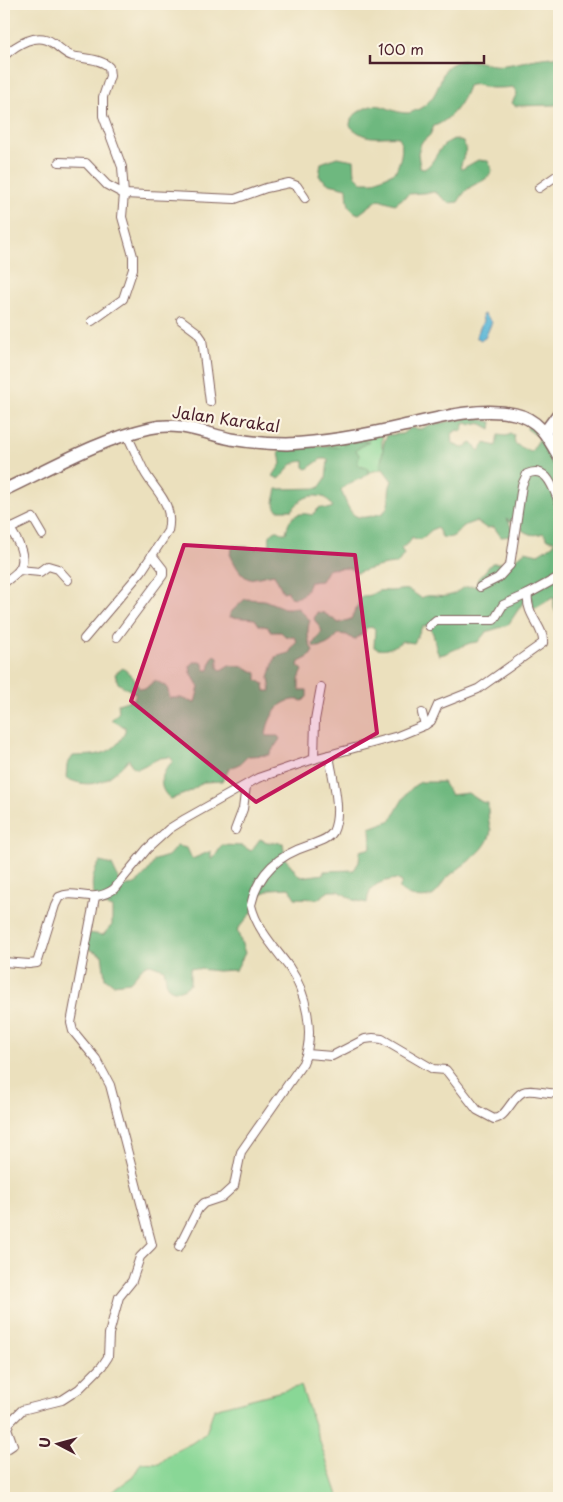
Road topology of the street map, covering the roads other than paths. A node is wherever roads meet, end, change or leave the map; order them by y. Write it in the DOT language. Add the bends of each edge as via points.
graph roads {
  1 [pos="4,56"];
  2 [pos="58,162"];
  3 [pos="559,174"];
  4 [pos="539,188"];
  5 [pos="124,194"];
  6 [pos="305,198"];
  7 [pos="181,320"];
  8 [pos="92,321"];
  9 [pos="210,402"];
  10 [pos="559,414"];
  11 [pos="545,432"];
  12 [pos="127,435"];
  13 [pos="559,456"];
  14 [pos="4,490"];
  15 [pos="559,502"];
  16 [pos="4,519"];
  17 [pos="10,529"];
  18 [pos="43,535"];
  19 [pos="152,556"];
  20 [pos="19,570"];
  21 [pos="559,577"];
  22 [pos="68,580"];
  23 [pos="4,583"];
  24 [pos="480,587"];
  25 [pos="528,594"];
  26 [pos="430,626"];
  27 [pos="117,637"];
  28 [pos="84,639"];
  29 [pos="321,687"];
  30 [pos="422,713"];
  31 [pos="424,725"];
  32 [pos="329,755"];
  33 [pos="314,759"];
  34 [pos="246,786"];
  35 [pos="235,830"];
  36 [pos="95,897"];
  37 [pos="4,962"];
  38 [pos="307,1054"];
  39 [pos="559,1093"];
  40 [pos="179,1247"];
  41 [pos="4,1451"];
  1 -- 5 [label="street" via="27,41 40,39 51,41 68,55 107,65 110,76 103,97 103,116 122,167"];
  2 -- 5 [label="street" via="86,163 106,185"];
  3 -- 4 [label="street"];
  5 -- 6 [label="street" via="235,199 289,183 297,186"];
  5 -- 8 [label="street" via="122,217 133,256 133,269 123,299"];
  7 -- 9 [label="street" via="202,339"];
  10 -- 11 [label="main road"];
  11 -- 12 [label="main road, Jalan Karakal" via="523,416 488,411 342,439 288,444 246,441 178,426 148,428"];
  11 -- 13 [label="main road"];
  12 -- 14 [label="main road, Jalan Karakal"];
  12 -- 19 [label="street" via="145,472 163,496 169,514 168,531"];
  15 -- 24 [label="street" via="545,475 527,474 522,485 510,565 498,578"];
  16 -- 17 [label="street"];
  17 -- 18 [label="street" via="33,518"];
  17 -- 20 [label="street" via="22,557"];
  19 -- 27 [label="street" via="163,569 163,575"];
  19 -- 28 [label="street"];
  20 -- 22 [label="street" via="40,572 52,566"];
  20 -- 23 [label="street"];
  21 -- 25 [label="street"];
  25 -- 26 [label="street" via="503,605 494,620 436,620"];
  25 -- 31 [label="street" via="528,609 543,643 478,689 438,705 432,721"];
  29 -- 33 [label="street" via="315,720"];
  30 -- 31 [label="street"];
  31 -- 32 [label="street" via="398,736"];
  32 -- 33 [label="street"];
  32 -- 38 [label="street" via="336,805 332,832 325,840 288,853 267,868 251,905 295,979 308,1019"];
  33 -- 34 [label="street" via="258,778"];
  34 -- 35 [label="street" via="243,809"];
  34 -- 36 [label="street" via="169,828 114,889"];
  36 -- 37 [label="street" via="60,897 37,963"];
  36 -- 41 [label="street" via="71,1024 110,1085 152,1244 140,1257 132,1281 119,1297 111,1326 108,1357 102,1366 79,1389 62,1400 32,1406 17,1414 7,1428 13,1445"];
  38 -- 39 [label="street" via="332,1056 365,1039 382,1039 434,1069 446,1070 477,1110 494,1119 500,1117 525,1091 550,1095"];
  38 -- 40 [label="street" via="241,1152 234,1186 222,1197 204,1203 198,1209"];
}
